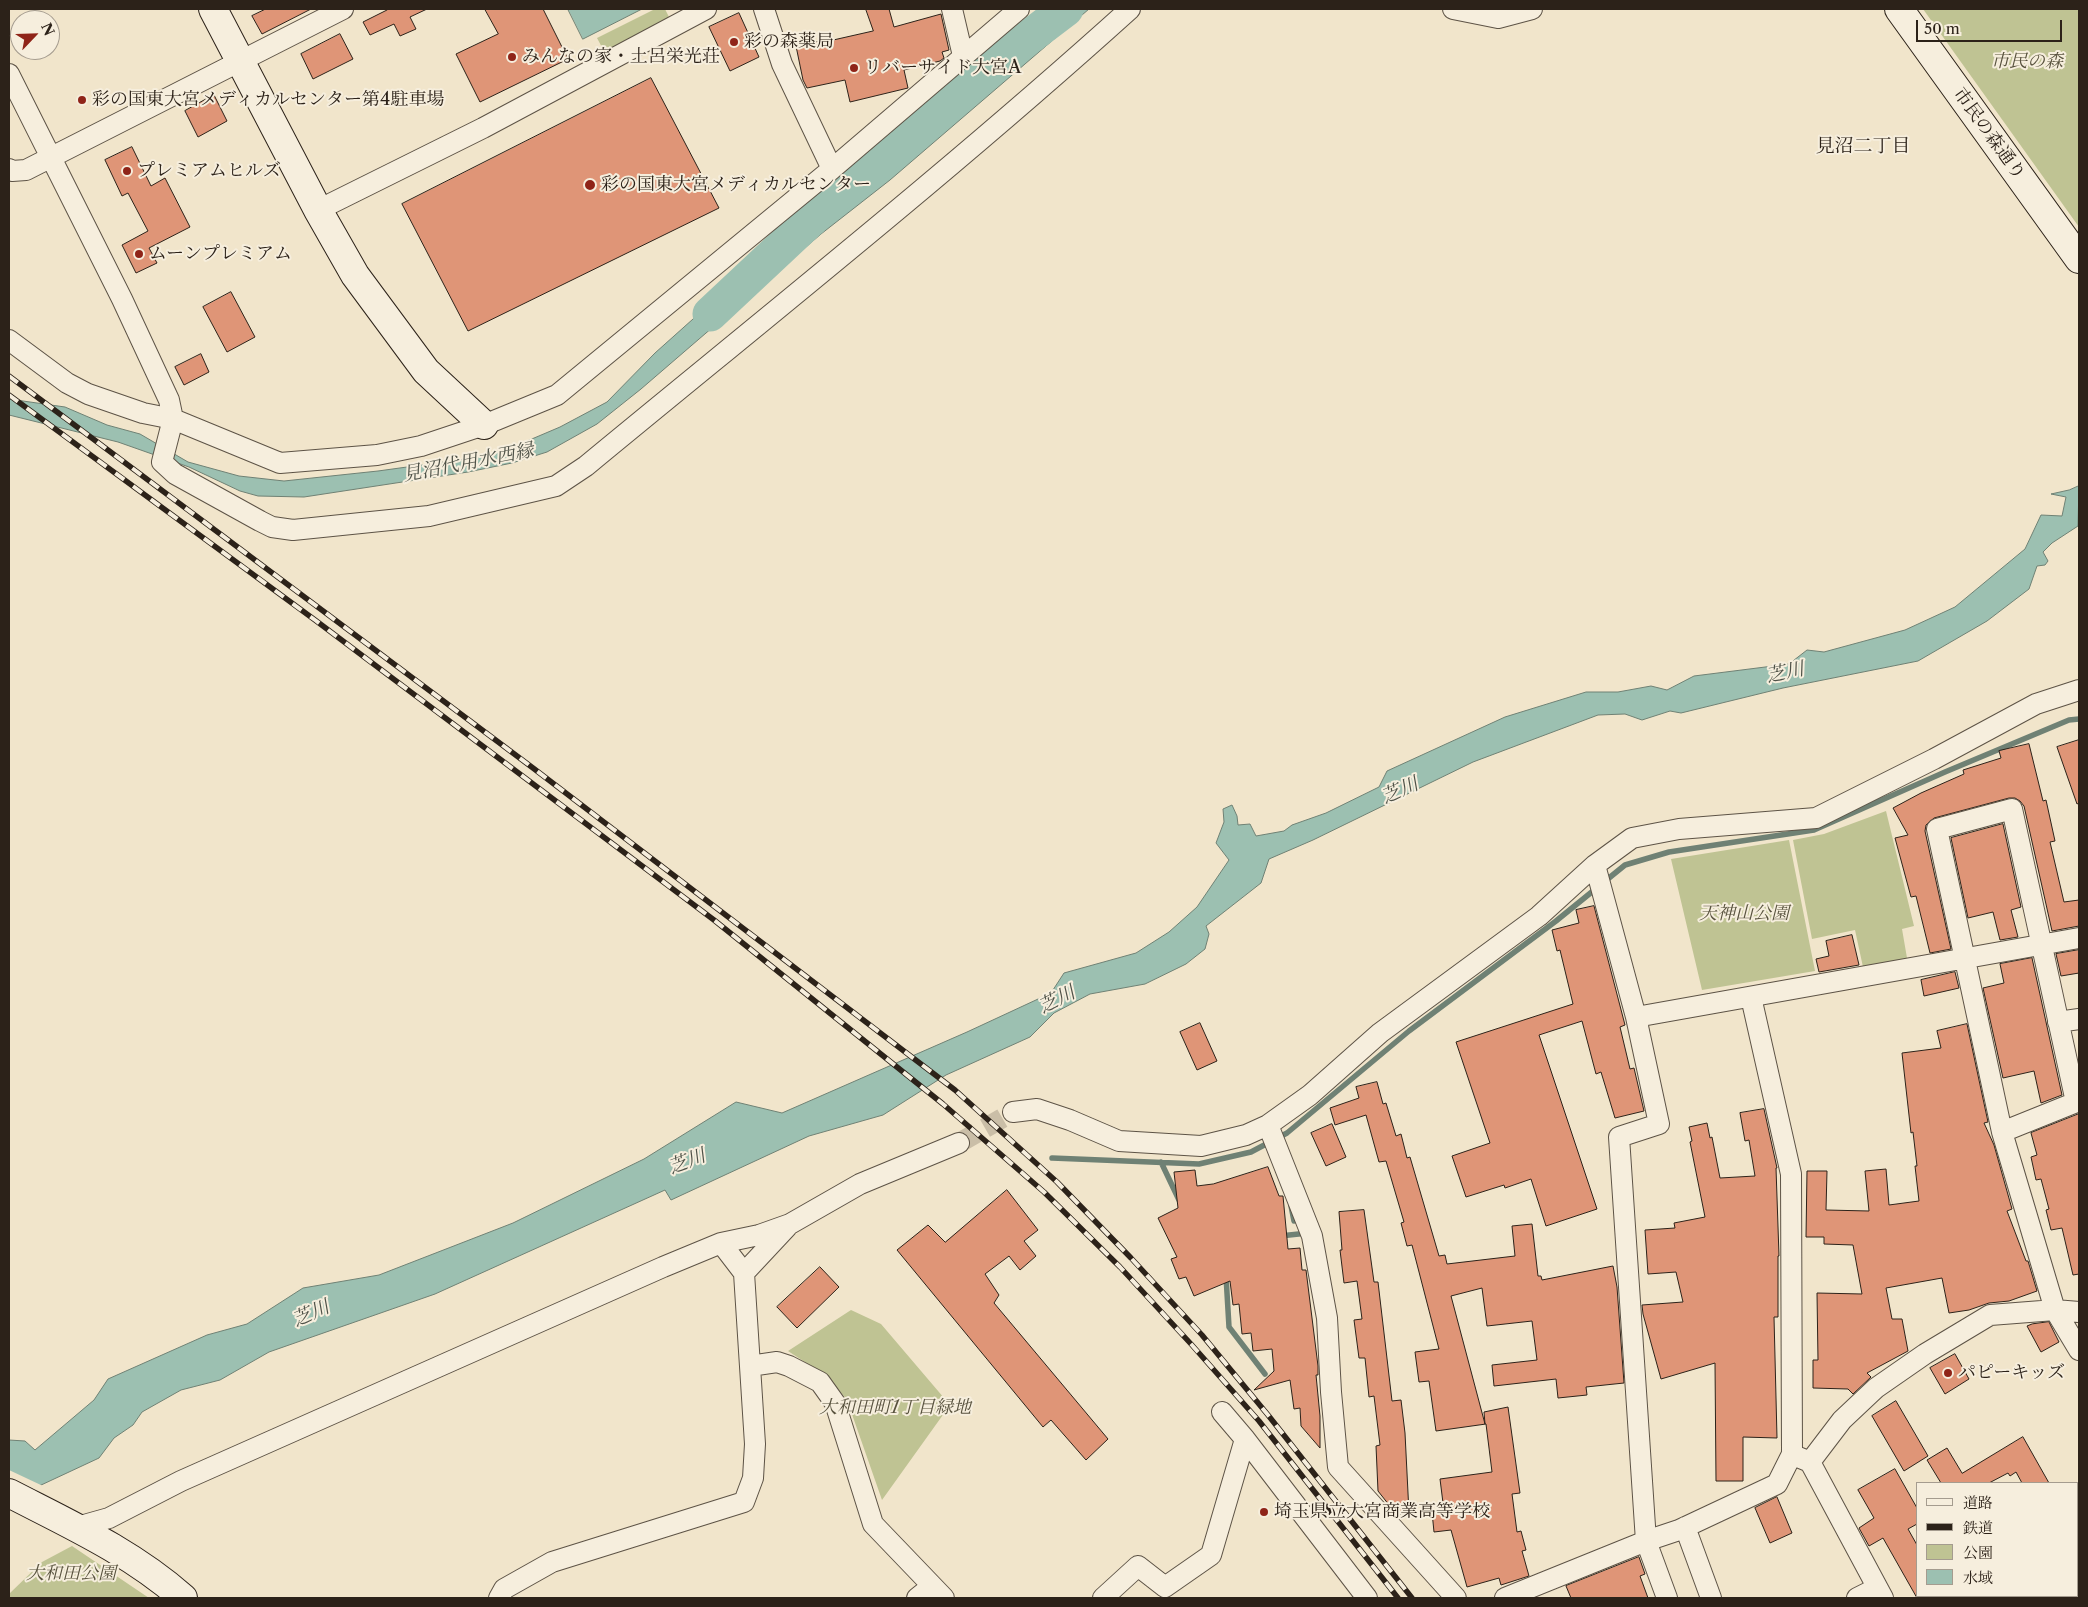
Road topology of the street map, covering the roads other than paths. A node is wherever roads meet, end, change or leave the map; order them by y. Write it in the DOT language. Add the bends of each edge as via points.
graph roads {
  1 [pos="213,9"];
  2 [pos="343,9"];
  3 [pos="706,9"];
  4 [pos="764,9"];
  5 [pos="952,9"];
  6 [pos="1019,9"];
  7 [pos="1130,9"];
  8 [pos="1453,9"];
  9 [pos="1532,9"];
  10 [pos="1899,9"];
  11 [pos="963,56"];
  12 [pos="241,62"];
  13 [pos="9,74"];
  14 [pos="50,158"];
  15 [pos="9,169"];
  16 [pos="832,170"];
  17 [pos="318,210"];
  18 [pos="2079,259"];
  19 [pos="9,340"];
  20 [pos="171,424"];
  21 [pos="484,425"];
  22 [pos="2079,690"];
  23 [pos="1595,865"];
  24 [pos="2079,938"];
  25 [pos="2042,944"];
  26 [pos="1965,958"];
  27 [pos="1751,997"];
  28 [pos="1636,1017"];
  29 [pos="2079,1019"];
  30 [pos="2058,1022"];
  31 [pos="2078,1101"];
  32 [pos="1013,1112"];
  33 [pos="1268,1125"];
  34 [pos="2002,1132"];
  35 [pos="959,1143"];
  36 [pos="790,1224"];
  37 [pos="721,1243"];
  38 [pos="744,1272"];
  39 [pos="2055,1310"];
  40 [pos="2079,1312"];
  41 [pos="2079,1350"];
  42 [pos="750,1366"];
  43 [pos="1222,1412"];
  44 [pos="1245,1439"];
  45 [pos="1801,1458"];
  46 [pos="9,1492"];
  47 [pos="66,1522"];
  48 [pos="1685,1527"];
  49 [pos="1646,1541"];
  50 [pos="1880,1593"];
  51 [pos="931,1594"];
  52 [pos="183,1598"];
  53 [pos="499,1598"];
  54 [pos="1103,1598"];
  55 [pos="1367,1598"];
  56 [pos="1456,1598"];
  57 [pos="1505,1598"];
  58 [pos="1667,1598"];
  59 [pos="1710,1598"];
  60 [pos="1857,1598"];
  1 -- 12 [label="street"];
  2 -- 12 [label="street"];
  3 -- 17 [label="street" via="483,128"];
  4 -- 16 [label="street" via="782,64"];
  5 -- 11 [label="street"];
  6 -- 11 [label="street"];
  7 -- 20 [label="street" via="1036,94 842,257 586,466 556,486 428,516 293,530 272,527 175,474 162,462"];
  8 -- 9 [label="street" via="1498,18"];
  10 -- 18 [label="street, 市民の森通り"];
  11 -- 16 [label="street"];
  12 -- 14 [label="street"];
  12 -- 17 [label="street"];
  13 -- 14 [label="street"];
  14 -- 15 [label="street" via="26,170"];
  14 -- 20 [label="street" via="130,315 169,400"];
  16 -- 21 [label="street" via="557,395"];
  17 -- 21 [label="street" via="355,275 390,325 426,371"];
  19 -- 20 [label="street" via="67,383 88,394"];
  20 -- 21 [label="street" via="280,463 377,455 421,446"];
  22 -- 23 [label="street" via="2036,704 1816,818 1679,829 1632,838"];
  23 -- 28 [label="street"];
  23 -- 33 [label="street" via="1539,916 1380,1033 1310,1095"];
  24 -- 25 [label="street"];
  25 -- 26 [label="street"];
  25 -- 26 [label="street" via="2012,809 1937,829"];
  25 -- 30 [label="street"];
  26 -- 27 [label="street"];
  26 -- 34 [label="street"];
  27 -- 28 [label="street"];
  27 -- 45 [label="street" via="1791,1174"];
  28 -- 49 [label="street" via="1660,1124 1619,1137"];
  29 -- 30 [label="street"];
  30 -- 31 [label="street"];
  31 -- 34 [label="street"];
  32 -- 33 [label="street" via="1037,1109 1119,1141 1201,1146 1246,1135"];
  33 -- 56 [label="street" via="1312,1236 1327,1318 1338,1467"];
  34 -- 39 [label="street"];
  35 -- 36 [label="street" via="860,1184"];
  36 -- 37 [label="street"];
  36 -- 38 [label="street"];
  37 -- 38 [label="street"];
  37 -- 47 [label="street" via="181,1481 109,1518"];
  38 -- 42 [label="street"];
  39 -- 40 [label="street"];
  39 -- 41 [label="street"];
  39 -- 45 [label="street" via="1990,1315 1876,1388"];
  42 -- 51 [label="street" via="777,1362 820,1382 835,1403 873,1524"];
  42 -- 53 [label="street" via="755,1444 753,1478 744,1502 552,1562 504,1590"];
  43 -- 44 [label="street"];
  44 -- 54 [label="street" via="1211,1554 1165,1587 1138,1566"];
  44 -- 55 [label="street"];
  45 -- 48 [label="street" via="1776,1484"];
  45 -- 50 [label="street"];
  46 -- 47 [label="street"];
  47 -- 52 [label="street" via="144,1567"];
  48 -- 49 [label="street"];
  48 -- 59 [label="street"];
  49 -- 57 [label="street"];
  49 -- 58 [label="street"];
  50 -- 60 [label="street"];
}
